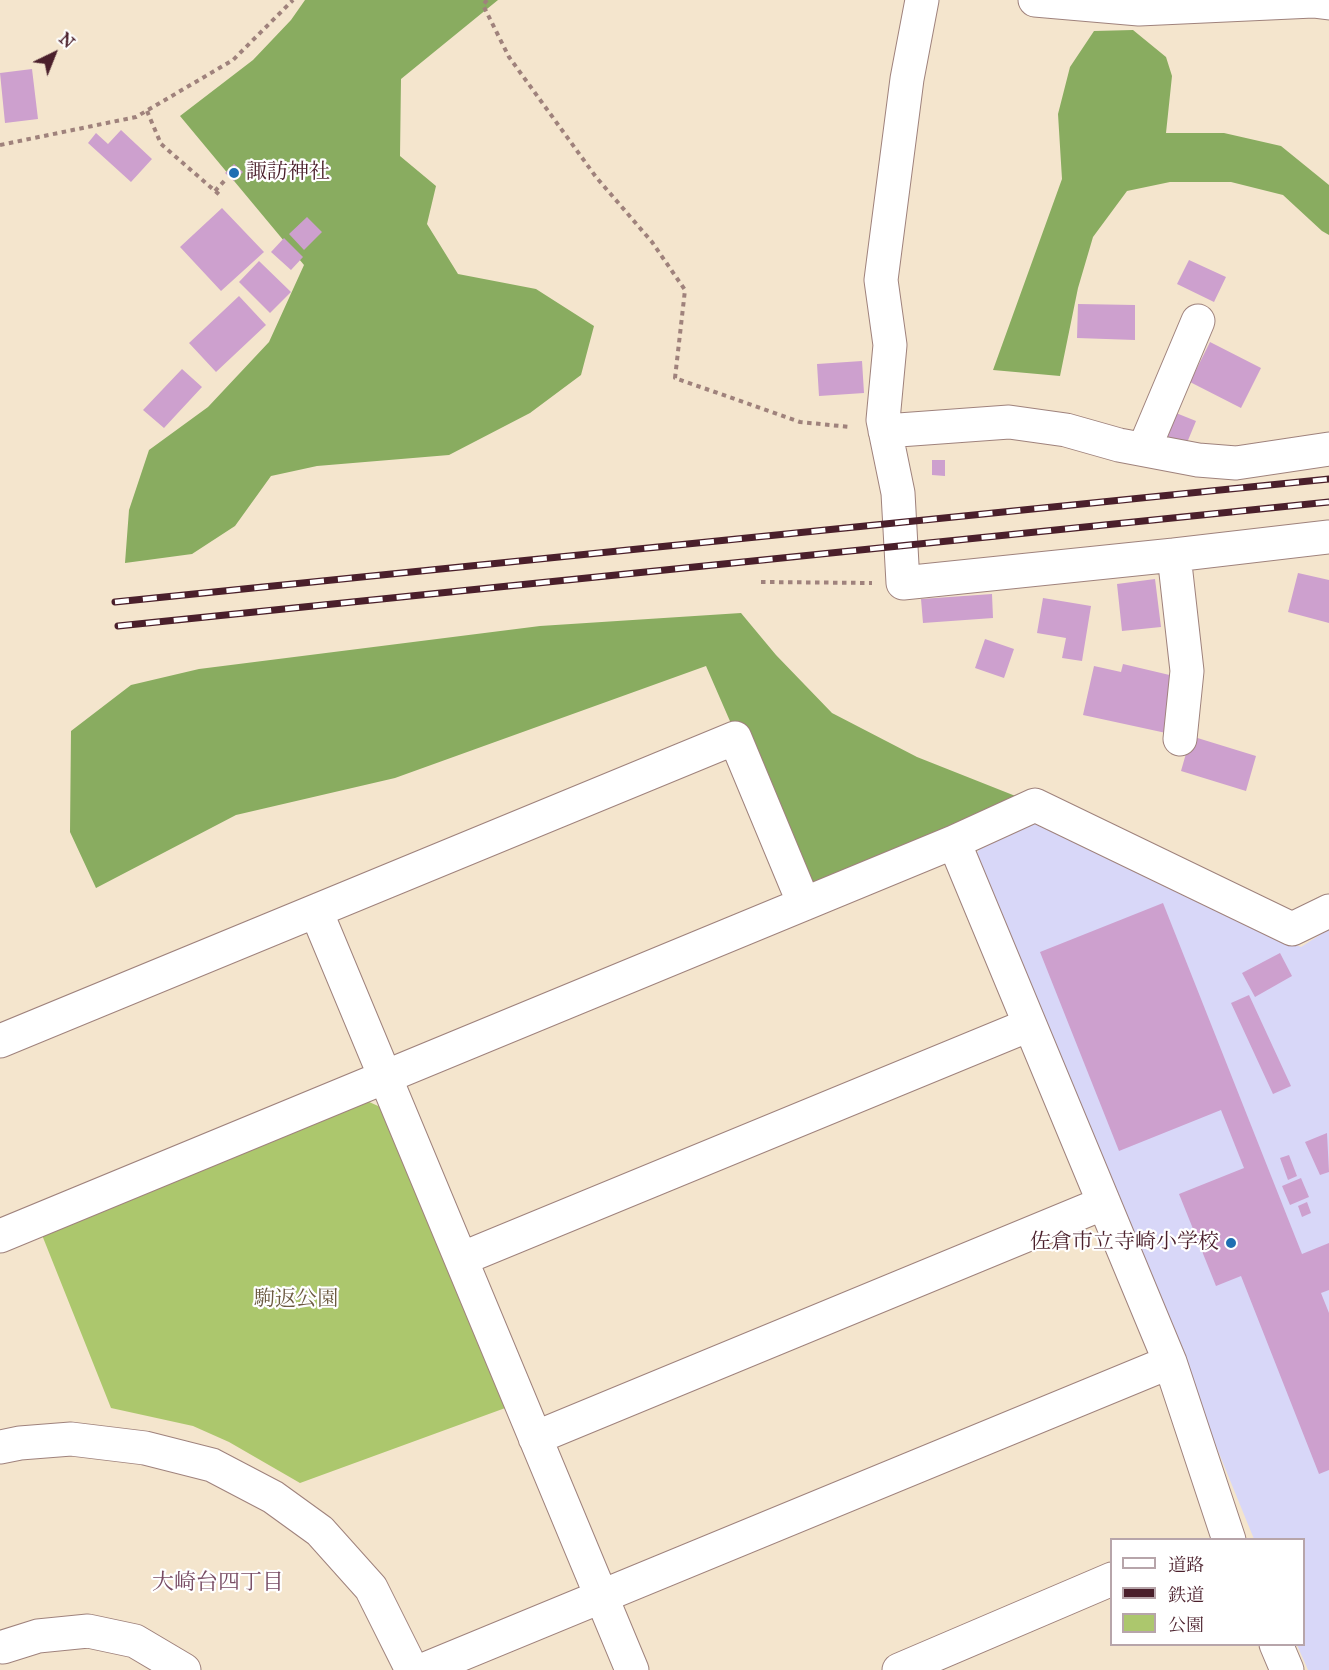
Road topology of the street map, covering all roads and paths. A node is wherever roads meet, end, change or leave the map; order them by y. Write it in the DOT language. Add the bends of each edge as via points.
graph roads {
  1 [pos="293,0"];
  2 [pos="487,0"];
  3 [pos="922,0"];
  4 [pos="1035,0"];
  5 [pos="1329,3"];
  6 [pos="147,111"];
  7 [pos="0,145"];
  8 [pos="226,178"];
  9 [pos="215,191"];
  10 [pos="222,197"];
  11 [pos="1198,321"];
  12 [pos="885,430"];
  13 [pos="1144,449"];
  14 [pos="1329,449"];
  15 [pos="1329,537"];
  16 [pos="1174,555"];
  17 [pos="761,582"];
  18 [pos="903,583"];
  19 [pos="1180,739"];
  20 [pos="954,842"];
  21 [pos="804,904"];
  22 [pos="316,911"];
  23 [pos="1329,911"];
  24 [pos="1029,1025"];
  25 [pos="0,1041"];
  26 [pos="385,1077"];
  27 [pos="1104,1203"];
  28 [pos="0,1236"];
  29 [pos="461,1259"];
  30 [pos="1170,1362"];
  31 [pos="535,1438"];
  32 [pos="0,1447"];
  33 [pos="1219,1537"];
  34 [pos="1110,1580"];
  35 [pos="602,1596"];
  36 [pos="1,1645"];
  37 [pos="1277,1646"];
  38 [pos="184,1670"];
  39 [pos="412,1670"];
  40 [pos="423,1670"];
  41 [pos="632,1670"];
  42 [pos="899,1670"];
  43 [pos="1287,1670"];
  1 -- 6 [label="path" via="233,60"];
  2 -- 12 [label="path" via="483,5 509,57 685,290 675,378 800,422"];
  3 -- 12 [label="street" via="907,79 881,280 891,345"];
  4 -- 5 [label="street" via="1139,9"];
  6 -- 7 [label="path" via="136,117"];
  6 -- 9 [label="path" via="161,144"];
  8 -- 9 [label="path"];
  9 -- 10 [label="path"];
  11 -- 13 [label="street"];
  12 -- 13 [label="street" via="1009,422 1065,430"];
  12 -- 18 [label="street" via="898,493"];
  13 -- 14 [label="street" via="1236,463"];
  15 -- 16 [label="street"];
  16 -- 18 [label="street"];
  16 -- 19 [label="street" via="1187,671"];
  17 -- 18 [label="path"];
  20 -- 21 [label="street"];
  20 -- 23 [label="street" via="1035,805 1292,929"];
  20 -- 24 [label="street"];
  21 -- 22 [label="street" via="735,738"];
  21 -- 26 [label="street"];
  22 -- 25 [label="street"];
  22 -- 26 [label="street"];
  24 -- 27 [label="street"];
  24 -- 29 [label="street"];
  26 -- 28 [label="street"];
  26 -- 29 [label="street"];
  27 -- 30 [label="street"];
  27 -- 31 [label="street"];
  29 -- 31 [label="street"];
  30 -- 33 [label="street"];
  30 -- 35 [label="street"];
  31 -- 35 [label="street"];
  32 -- 39 [label="street" via="71,1439 145,1448 212,1465 273,1497 320,1531 371,1588"];
  34 -- 42 [label="street"];
  35 -- 40 [label="street"];
  35 -- 41 [label="street"];
  36 -- 38 [label="street" via="38,1636 88,1631 135,1641"];
  37 -- 43 [label="street"];
}
